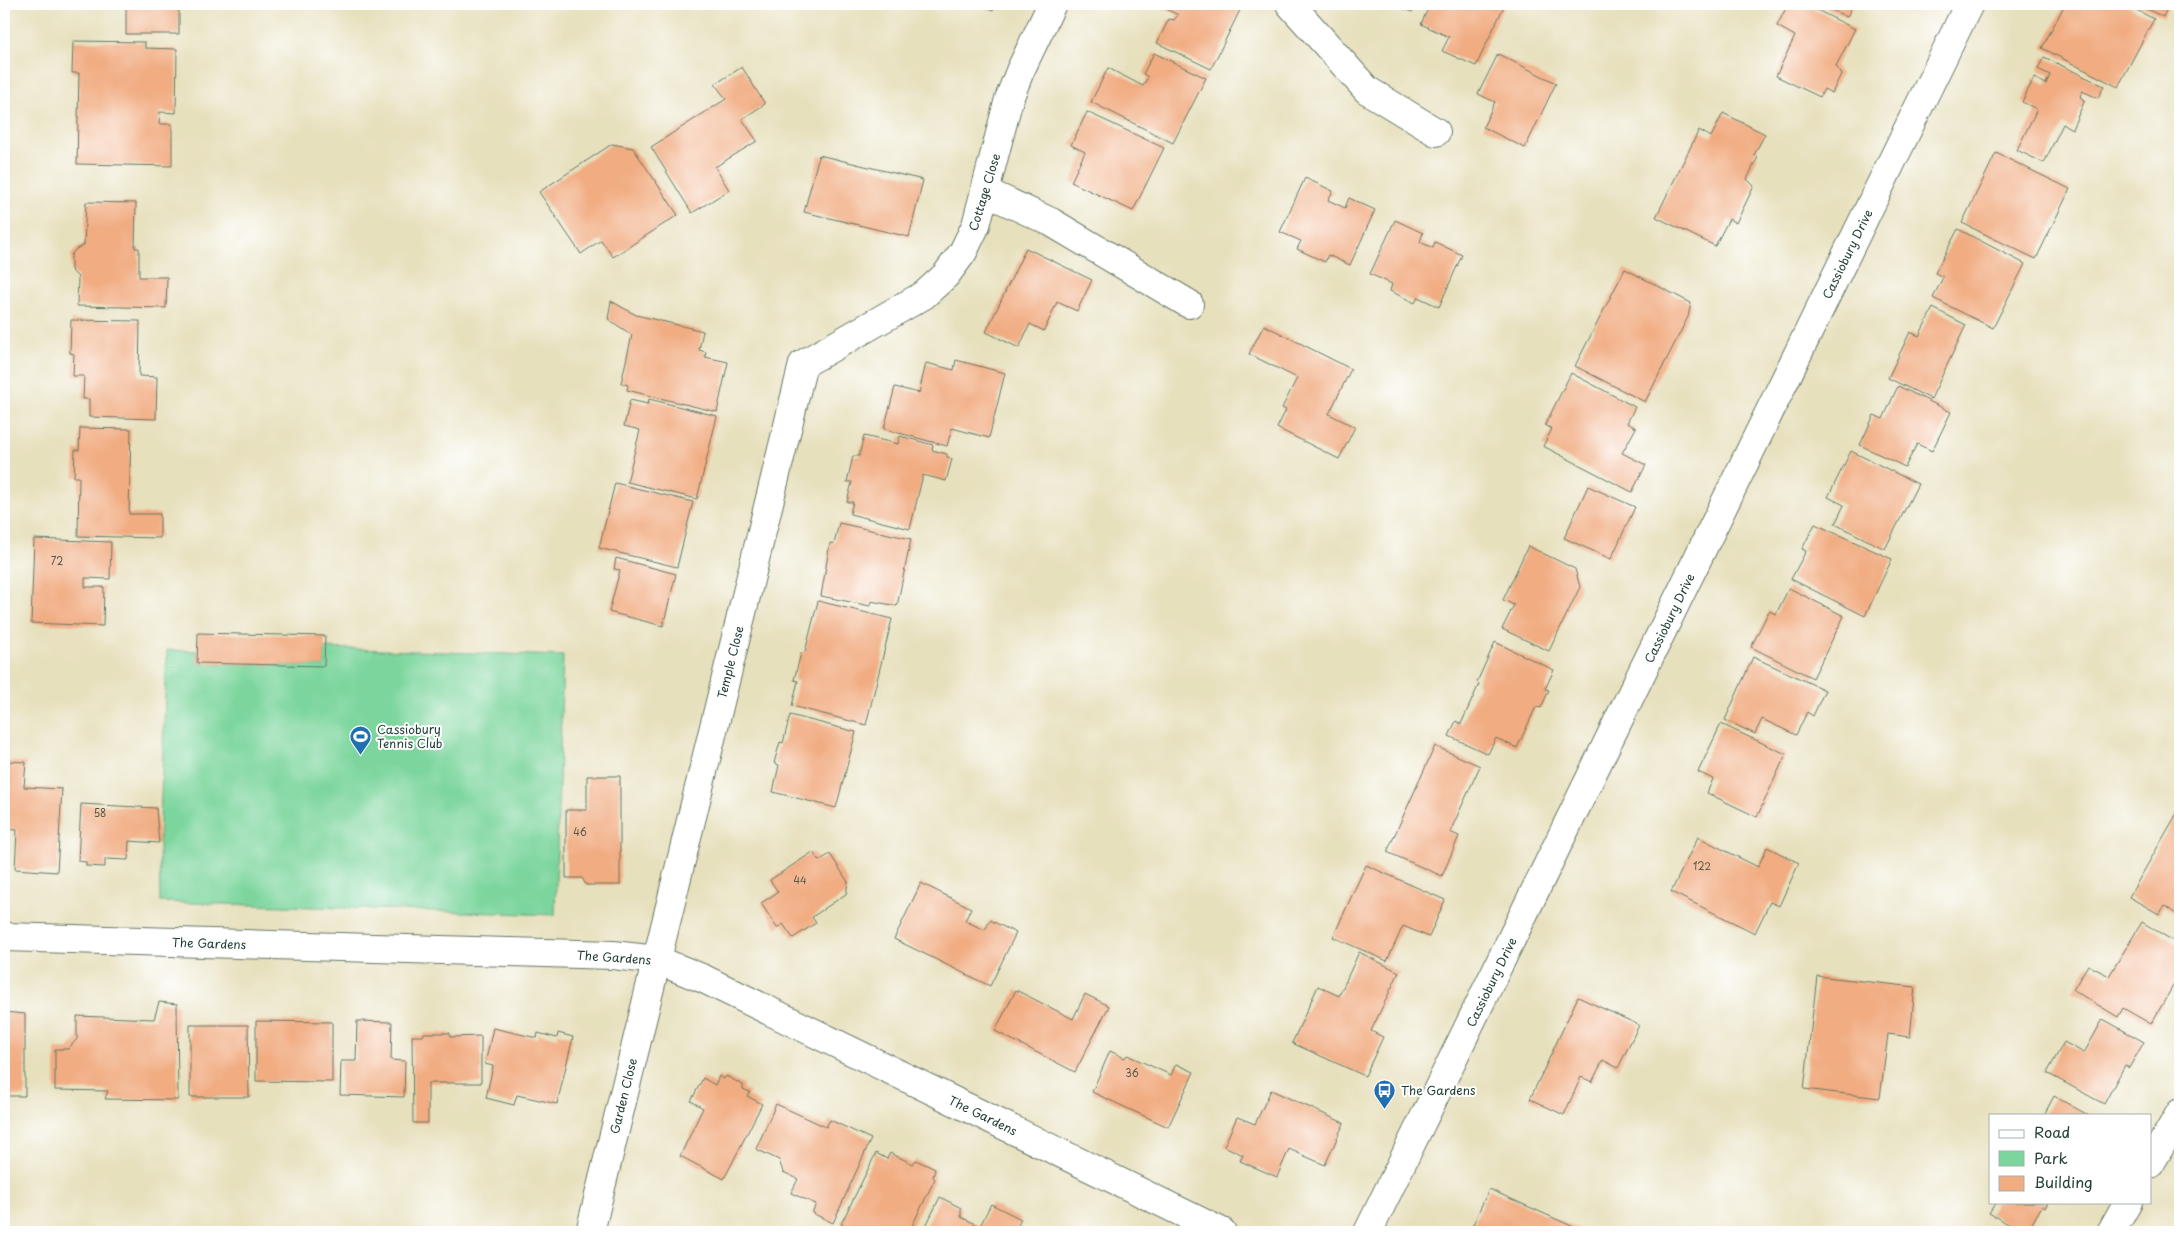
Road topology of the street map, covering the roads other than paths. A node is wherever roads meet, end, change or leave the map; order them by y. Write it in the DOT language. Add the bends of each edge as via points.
graph roads {
  1 [pos="1052,4"];
  2 [pos="1290,4"];
  3 [pos="1969,4"];
  4 [pos="1436,132"];
  5 [pos="986,192"];
  6 [pos="1189,304"];
  7 [pos="803,364"];
  8 [pos="4,937"];
  9 [pos="656,960"];
  10 [pos="2180,1113"];
  11 [pos="2152,1161"];
  12 [pos="2127,1204"];
  13 [pos="590,1232"];
  14 [pos="1222,1232"];
  15 [pos="1368,1232"];
  16 [pos="2111,1232"];
  1 -- 5 [label="street, Cottage Close" via="1009,99"];
  2 -- 4 [label="street" via="1367,90"];
  3 -- 15 [label="street, Cassiobury Drive"];
  5 -- 6 [label="street" via="1052,222"];
  5 -- 7 [label="street, Cottage Close" via="963,252 946,275 924,295"];
  7 -- 9 [label="street, Temple Close"];
  8 -- 9 [label="street, The Gardens" via="603,955"];
  9 -- 13 [label="street, Garden Close"];
  9 -- 14 [label="street, The Gardens" via="704,979"];
  10 -- 11 [label="street"];
  12 -- 16 [label="street"];
}
